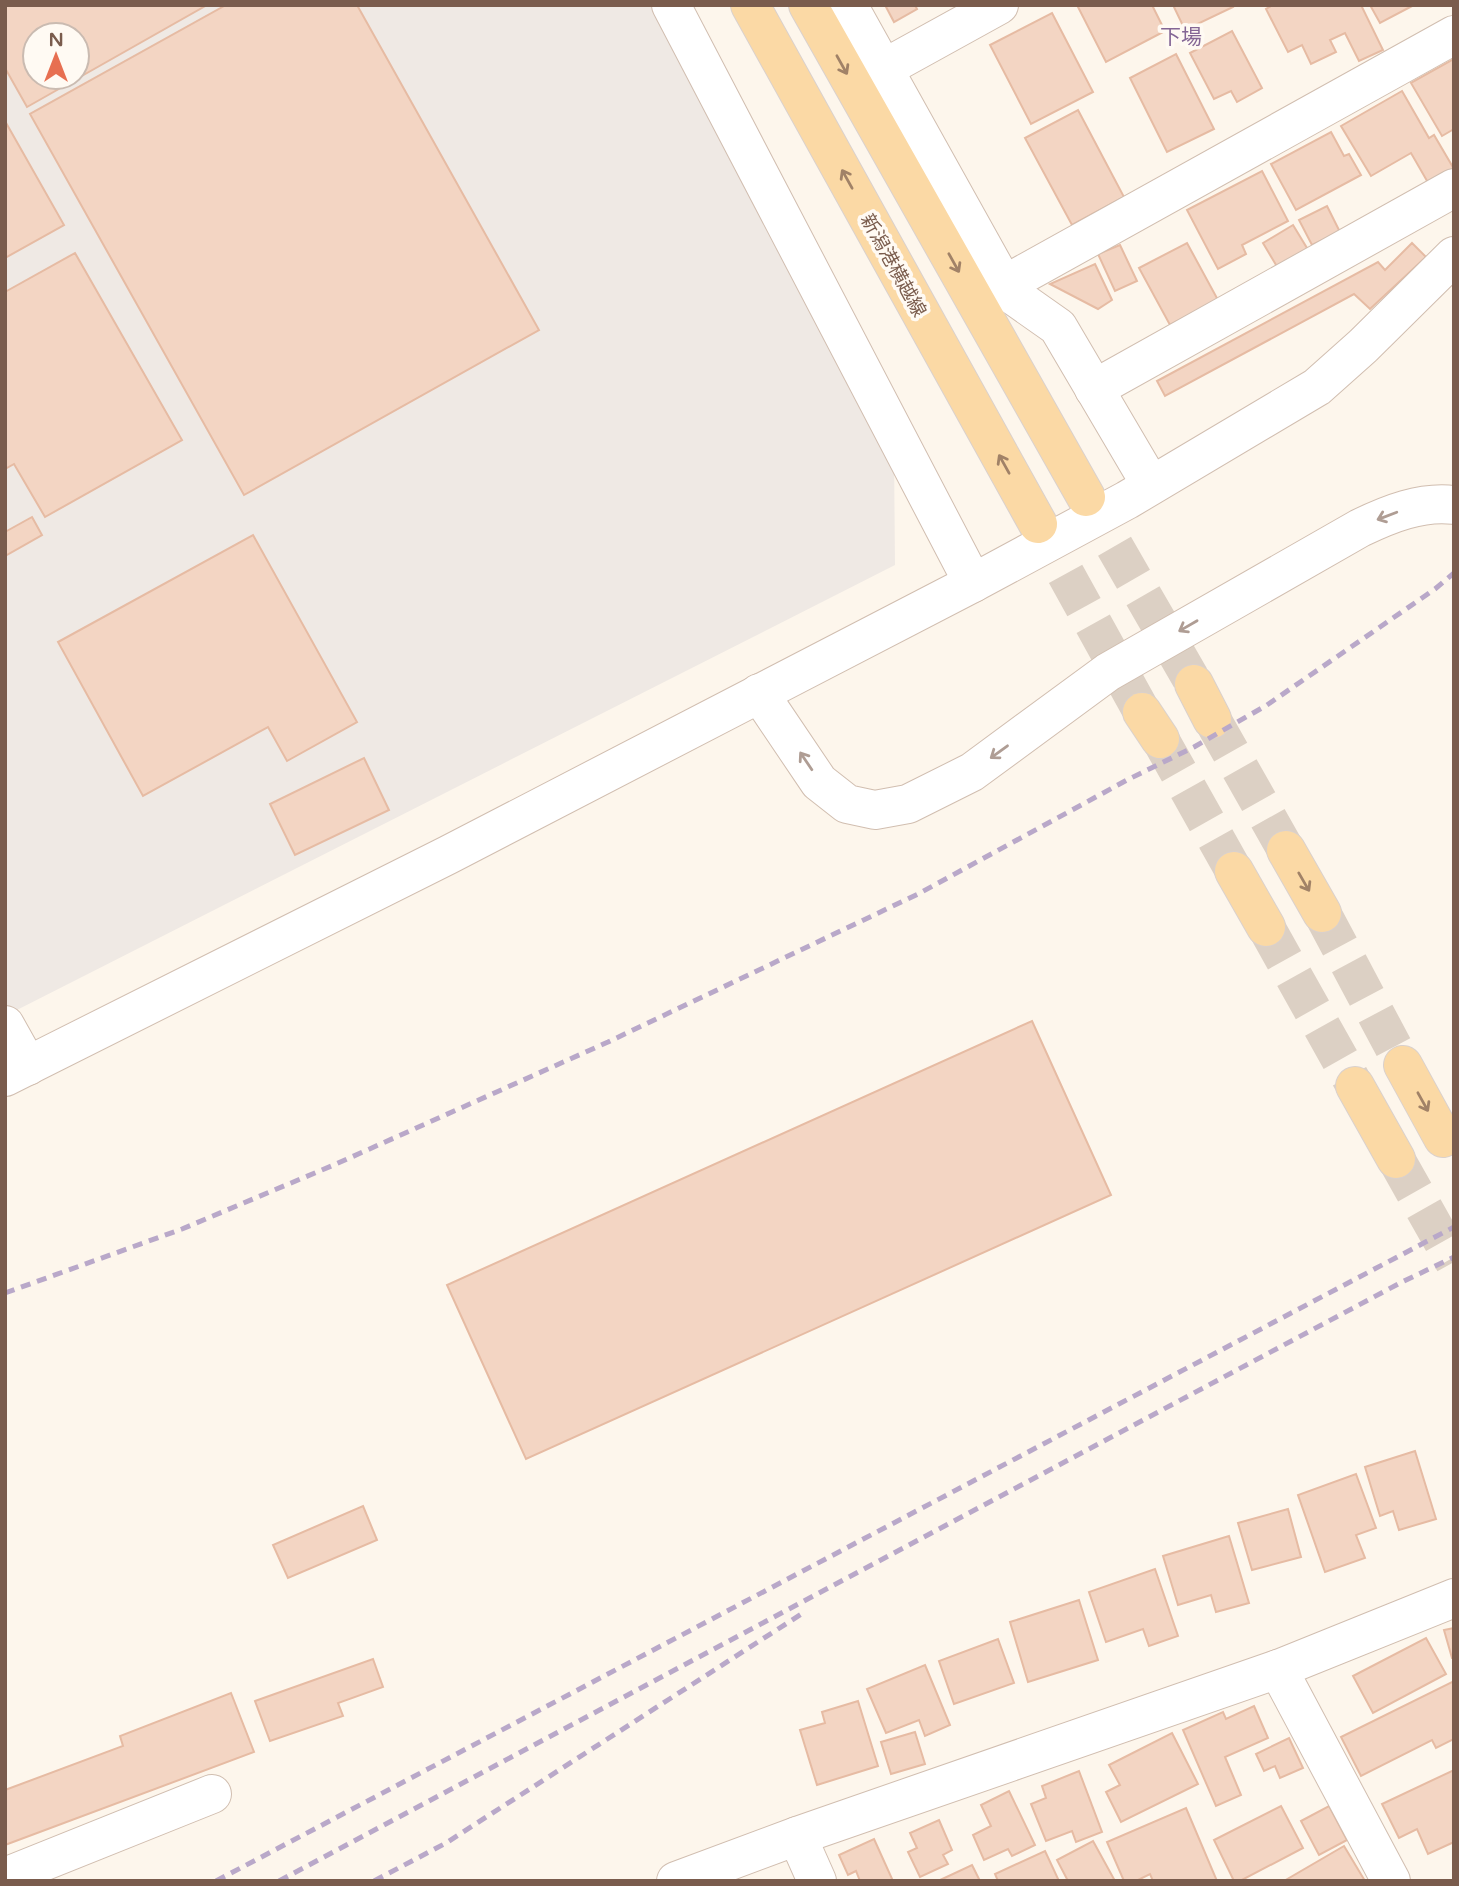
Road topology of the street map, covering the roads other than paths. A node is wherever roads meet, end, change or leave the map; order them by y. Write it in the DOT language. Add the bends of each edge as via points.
graph roads {
  1 [pos="671,5"];
  2 [pos="750,5"];
  3 [pos="808,5"];
  4 [pos="848,5"];
  5 [pos="999,5"];
  6 [pos="1454,35"];
  7 [pos="883,69"];
  8 [pos="1454,188"];
  9 [pos="1454,256"];
  10 [pos="1004,285"];
  11 [pos="1094,389"];
  12 [pos="1151,485"];
  13 [pos="1086,498"];
  14 [pos="1454,505"];
  15 [pos="1038,524"];
  16 [pos="973,583"];
  17 [pos="1194,684"];
  18 [pos="759,693"];
  19 [pos="1212,719"];
  20 [pos="1286,850"];
  21 [pos="1234,872"];
  22 [pos="1322,913"];
  23 [pos="1266,927"];
  24 [pos="5,1025"];
  25 [pos="1403,1065"];
  26 [pos="17,1072"];
  27 [pos="1355,1086"];
  28 [pos="1443,1138"];
  29 [pos="1396,1158"];
  30 [pos="1454,1598"];
  31 [pos="1278,1669"];
  32 [pos="212,1794"];
  33 [pos="797,1836"];
  34 [pos="5,1877"];
  35 [pos="676,1881"];
  36 [pos="817,1881"];
  37 [pos="1391,1881"];
  1 -- 16 [label="street"];
  15 -- 2 [label="main road, 新潟港横越線, one-way"];
  3 -- 13 [label="main road, one-way"];
  4 -- 7 [label="street"];
  5 -- 7 [label="street"];
  6 -- 10 [label="street"];
  7 -- 10 [label="street"];
  8 -- 11 [label="street"];
  9 -- 12 [label="street" via="1317,387"];
  10 -- 11 [label="street" via="1058,327"];
  11 -- 12 [label="street"];
  12 -- 16 [label="street"];
  14 -- 18 [label="street, one-way" via="1417,506 1360,528 1108,672 972,772 908,804 875,810 847,804 819,782"];
  16 -- 18 [label="street"];
  17 -- 19 [label="main road"];
  18 -- 26 [label="street"];
  20 -- 22 [label="main road, one-way"];
  21 -- 23 [label="main road"];
  24 -- 26 [label="street"];
  25 -- 28 [label="main road, one-way"];
  27 -- 29 [label="main road"];
  30 -- 31 [label="street"];
  31 -- 33 [label="street"];
  31 -- 37 [label="street"];
  32 -- 34 [label="street"];
  33 -- 35 [label="street"];
  33 -- 36 [label="street"];
}
